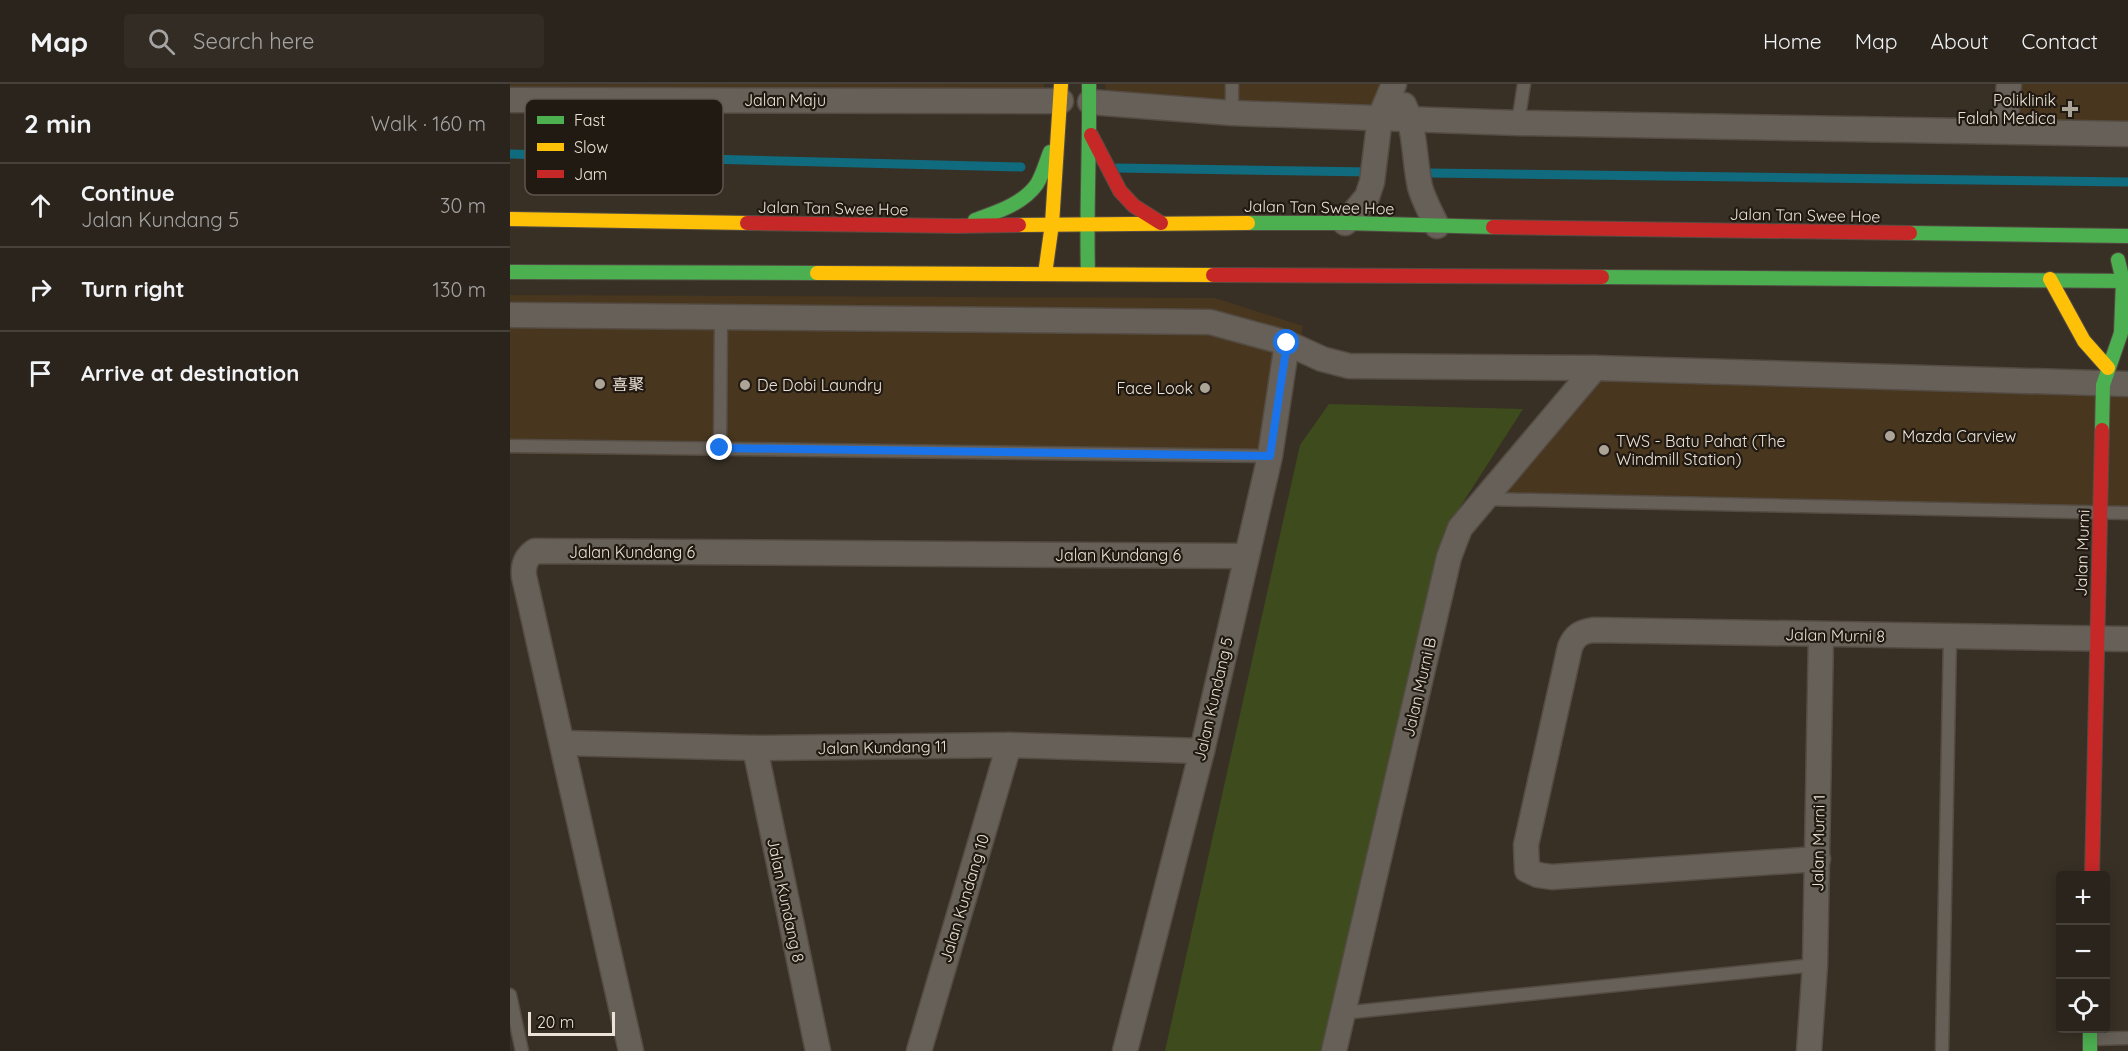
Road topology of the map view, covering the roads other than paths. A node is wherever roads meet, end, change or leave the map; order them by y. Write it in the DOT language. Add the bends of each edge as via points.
graph roads {
  1 [pos="1233,84"];
  2 [pos="1394,84"];
  3 [pos="1524,84"];
  4 [pos="2009,84"];
  5 [pos="1061,92"];
  6 [pos="1089,93"];
  7 [pos="523,95"];
  8 [pos="1232,113"];
  9 [pos="1380,117"];
  10 [pos="1411,119"];
  11 [pos="1518,123"];
  12 [pos="2005,131"];
  13 [pos="1090,134"];
  14 [pos="2128,134"];
  15 [pos="1056,140"];
  16 [pos="510,219"];
  17 [pos="1086,223"];
  18 [pos="1161,223"];
  19 [pos="1345,223"];
  20 [pos="1052,224"];
  21 [pos="956,226"];
  22 [pos="1437,226"];
  23 [pos="2113,236"];
  24 [pos="2128,236"];
  25 [pos="510,272"];
  26 [pos="1045,274"];
  27 [pos="1088,274"];
  28 [pos="2050,279"];
  29 [pos="2126,281"];
  30 [pos="510,315"];
  31 [pos="721,317"];
  32 [pos="1287,343"];
  33 [pos="1595,368"];
  34 [pos="2105,376"];
  35 [pos="2128,384"];
  36 [pos="510,446"];
  37 [pos="720,448"];
  38 [pos="1270,456"];
  39 [pos="1483,499"];
  40 [pos="2100,513"];
  41 [pos="2128,513"];
  42 [pos="1246,556"];
  43 [pos="1821,635"];
  44 [pos="1950,637"];
  45 [pos="2096,638"];
  46 [pos="2128,639"];
  47 [pos="562,743"];
  48 [pos="1009,746"];
  49 [pos="755,748"];
  50 [pos="1202,751"];
  51 [pos="1818,859"];
  52 [pos="2092,871"];
  53 [pos="1815,965"];
  54 [pos="510,995"];
  55 [pos="1342,1013"];
  56 [pos="2128,1038"];
  57 [pos="2090,1039"];
  58 [pos="522,1051"];
  59 [pos="631,1051"];
  60 [pos="818,1051"];
  61 [pos="919,1051"];
  62 [pos="1125,1051"];
  63 [pos="1334,1051"];
  64 [pos="1809,1051"];
  65 [pos="1942,1051"];
  1 -- 8 [label="lane"];
  2 -- 9 [label="street"];
  2 -- 10 [label="street"];
  3 -- 11 [label="lane"];
  4 -- 12 [label="street"];
  5 -- 7 [label="street, Jalan Maju"];
  5 -- 15 [label="main road"];
  6 -- 8 [label="street"];
  6 -- 13 [label="main road"];
  8 -- 9 [label="street"];
  9 -- 10 [label="street"];
  9 -- 19 [label="street" via="1372,182 1367,197"];
  10 -- 11 [label="street"];
  10 -- 22 [label="street" via="1420,186"];
  11 -- 12 [label="street"];
  12 -- 14 [label="street"];
  13 -- 17 [label="main road"];
  13 -- 18 [label="main road" via="1120,191 1134,206"];
  15 -- 20 [label="main road"];
  15 -- 21 [label="main road" via="1037,184 1024,197"];
  16 -- 21 [label="main road, Jalan Tan Swee Hoe"];
  17 -- 18 [label="main road, Jalan Tan Swee Hoe"];
  17 -- 20 [label="main road, Jalan Tan Swee Hoe"];
  17 -- 27 [label="main road"];
  18 -- 19 [label="main road, Jalan Tan Swee Hoe"];
  19 -- 22 [label="main road, Jalan Tan Swee Hoe"];
  20 -- 21 [label="main road, Jalan Tan Swee Hoe"];
  20 -- 26 [label="main road"];
  22 -- 23 [label="main road, Jalan Tan Swee Hoe"];
  23 -- 24 [label="main road, Jalan Tan Swee Hoe"];
  23 -- 29 [label="main road, Jalan Murni"];
  25 -- 26 [label="main road"];
  26 -- 27 [label="main road"];
  27 -- 28 [label="main road"];
  28 -- 29 [label="main road"];
  28 -- 34 [label="main road"];
  29 -- 34 [label="main road, Jalan Murni" via="2121,333"];
  30 -- 31 [label="street"];
  31 -- 32 [label="street" via="1210,321"];
  31 -- 37 [label="lane"];
  32 -- 33 [label="street" via="1349,366"];
  32 -- 38 [label="street, Jalan Kundang 5"];
  33 -- 34 [label="street"];
  33 -- 39 [label="street, Jalan Murni B"];
  34 -- 35 [label="street"];
  34 -- 40 [label="main road, Jalan Murni"];
  36 -- 37 [label="lane"];
  37 -- 38 [label="lane"];
  38 -- 42 [label="street, Jalan Kundang 5"];
  39 -- 40 [label="lane"];
  39 -- 55 [label="street, Jalan Murni B" via="1460,528 1449,557"];
  40 -- 41 [label="lane"];
  40 -- 45 [label="main road, Jalan Murni"];
  42 -- 47 [label="street, Jalan Kundang 6" via="535,551 526,560 524,576"];
  42 -- 50 [label="street, Jalan Kundang 5"];
  43 -- 44 [label="street, Jalan Murni 8"];
  43 -- 51 [label="street, Jalan Murni 1"];
  43 -- 51 [label="street, Jalan Murni 8" via="1593,630 1576,636 1570,647 1526,845 1527,870 1552,877"];
  44 -- 45 [label="street, Jalan Murni 8"];
  44 -- 65 [label="lane"];
  45 -- 46 [label="street, Jalan Murni 8"];
  45 -- 52 [label="main road, Jalan Murni"];
  47 -- 49 [label="street, Jalan Kundang 11"];
  47 -- 59 [label="street, Jalan Kundang 6"];
  48 -- 49 [label="street, Jalan Kundang 11"];
  48 -- 50 [label="street, Jalan Kundang 11"];
  48 -- 61 [label="street, Jalan Kundang 10"];
  49 -- 60 [label="street, Jalan Kundang 8"];
  50 -- 62 [label="street, Jalan Kundang 5"];
  51 -- 53 [label="street, Jalan Murni 1"];
  53 -- 55 [label="lane"];
  53 -- 64 [label="street, Jalan Murni 1"];
  54 -- 58 [label="lane"];
  55 -- 63 [label="street, Jalan Murni B"];
  56 -- 57 [label="lane"];
}
